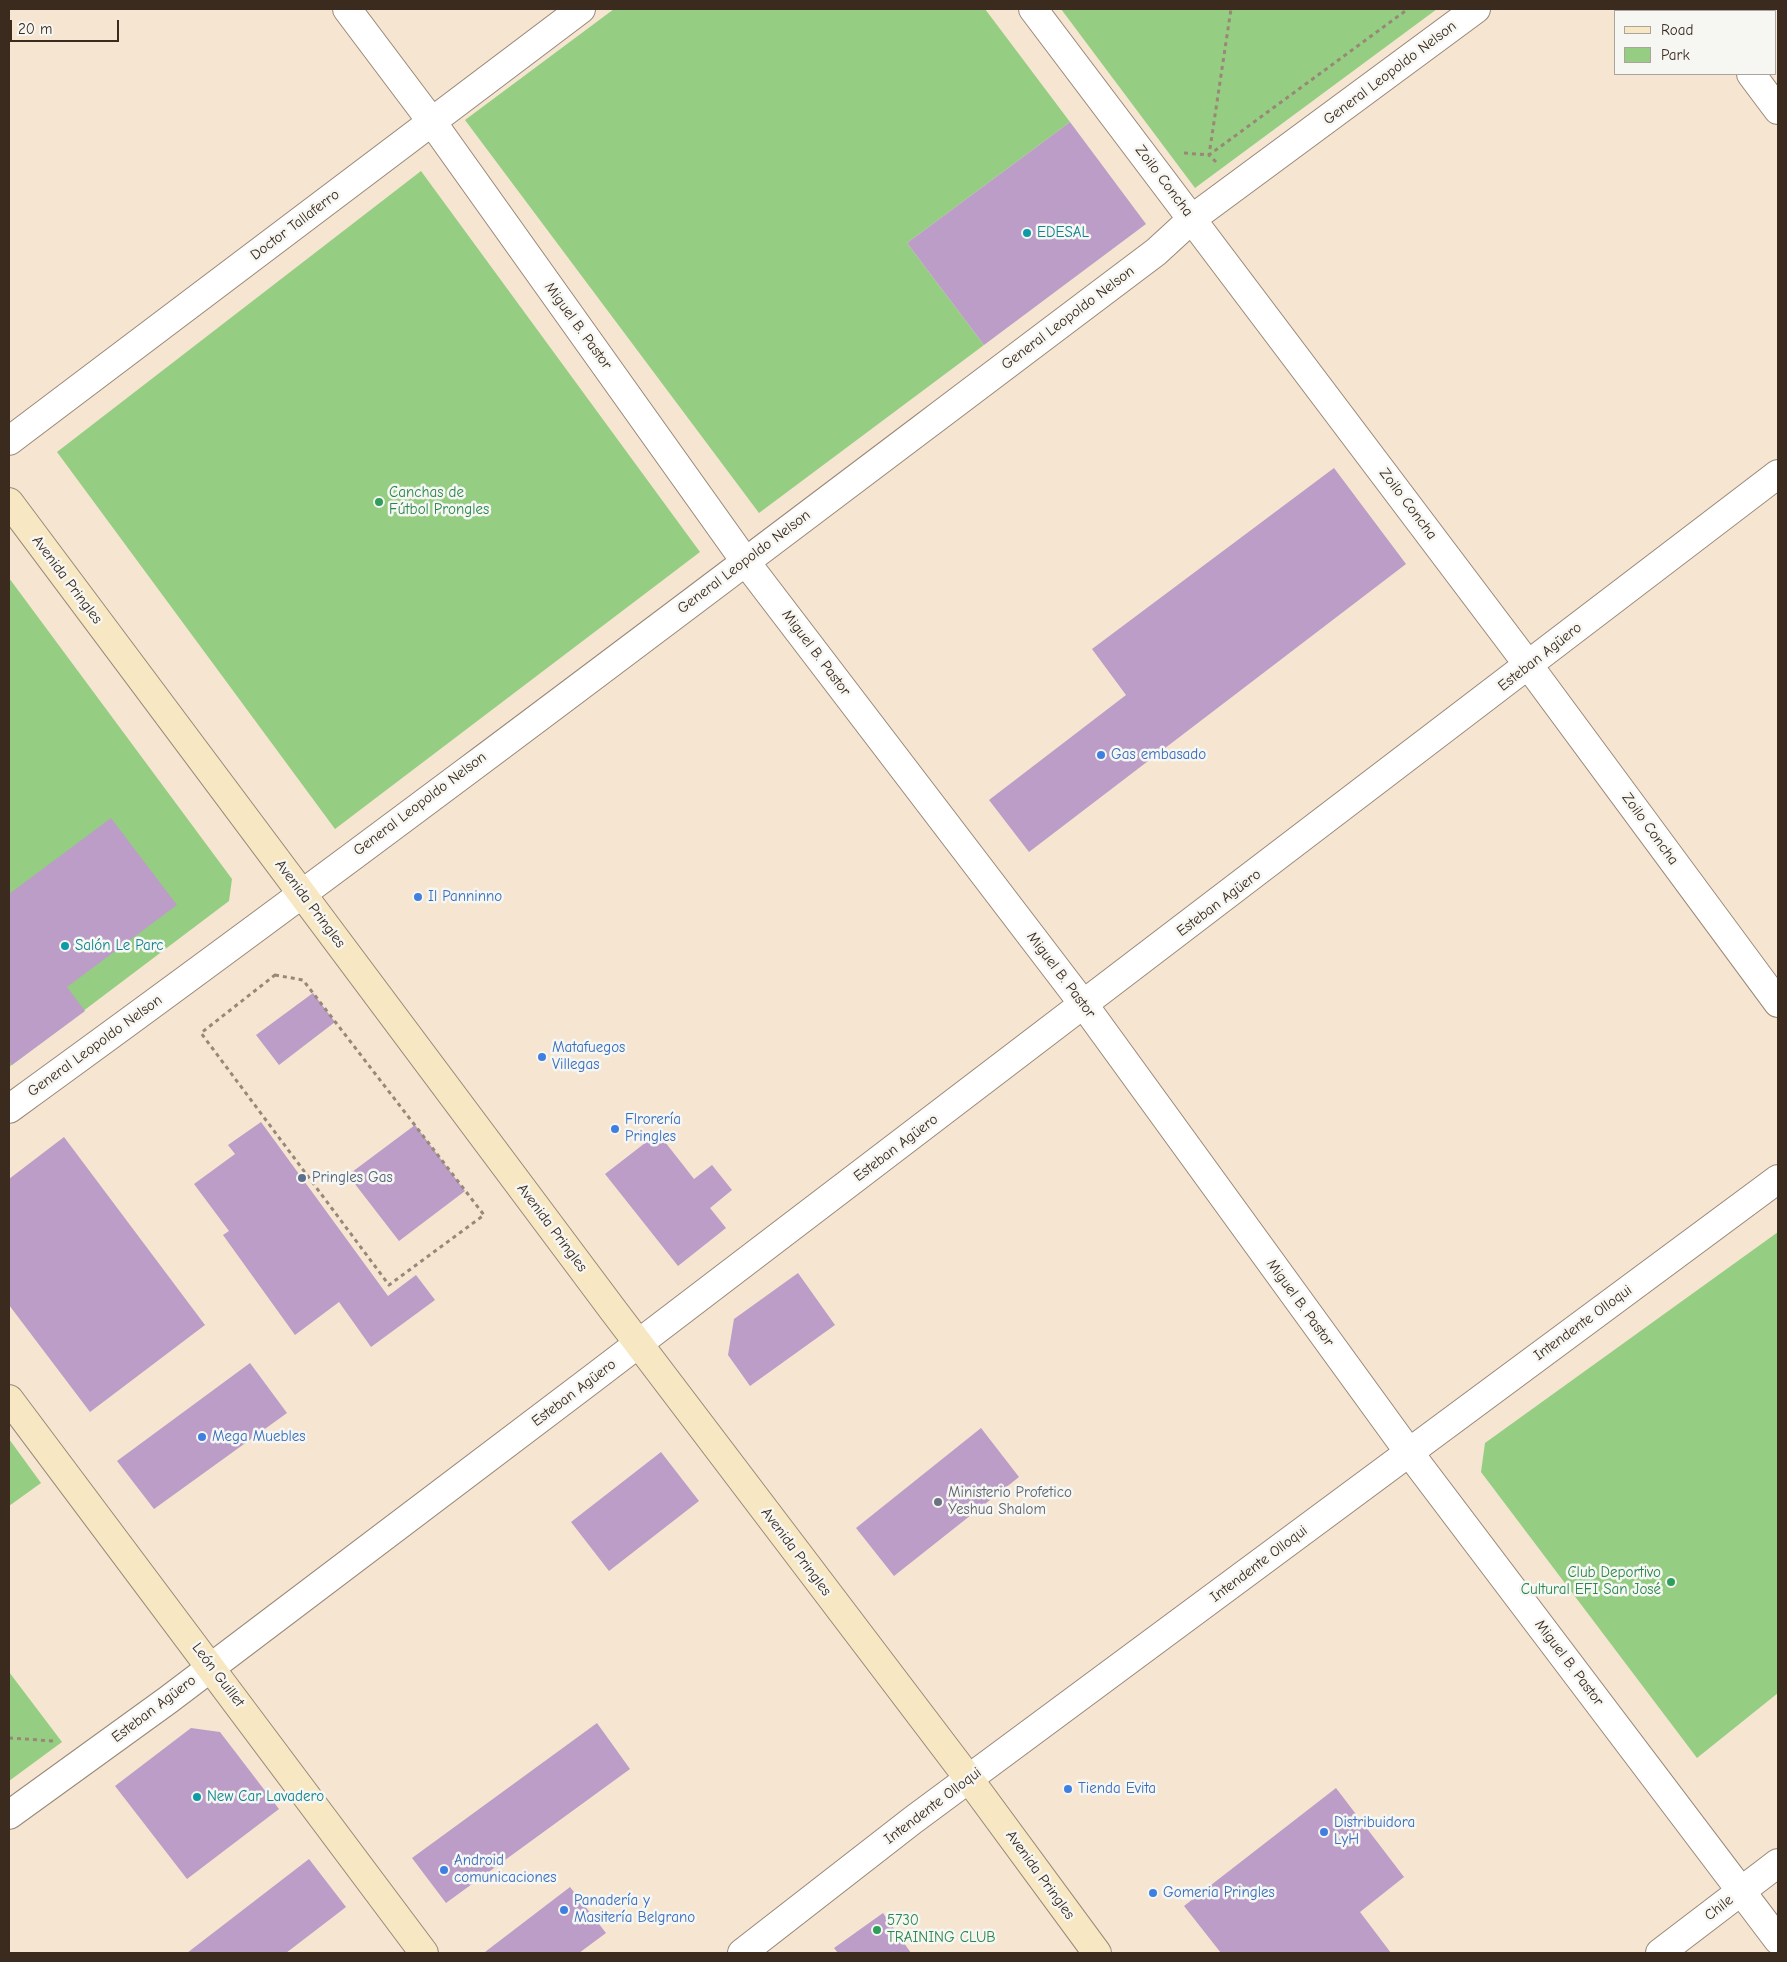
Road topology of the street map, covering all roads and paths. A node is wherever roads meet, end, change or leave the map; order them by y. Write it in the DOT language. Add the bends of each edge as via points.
graph roads {
  1 [pos="347,9"];
  2 [pos="581,9"];
  3 [pos="1033,9"];
  4 [pos="1231,9"];
  5 [pos="1408,9"];
  6 [pos="1476,9"];
  7 [pos="1752,75"];
  8 [pos="1778,110"];
  9 [pos="432,122"];
  10 [pos="1210,155"];
  11 [pos="1221,168"];
  12 [pos="1193,218"];
  13 [pos="9,441"];
  14 [pos="1778,474"];
  15 [pos="9,502"];
  16 [pos="745,561"];
  17 [pos="1529,666"];
  18 [pos="302,893"];
  19 [pos="1778,1003"];
  20 [pos="1084,1005"];
  21 [pos="9,1110"];
  22 [pos="1778,1180"];
  23 [pos="389,1285"];
  24 [pos="638,1344"];
  25 [pos="9,1399"];
  26 [pos="1408,1451"];
  27 [pos="211,1666"];
  28 [pos="9,1738"];
  29 [pos="62,1742"];
  30 [pos="969,1779"];
  31 [pos="9,1815"];
  32 [pos="1778,1863"];
  33 [pos="1742,1891"];
  34 [pos="1778,1940"];
  35 [pos="424,1953"];
  36 [pos="742,1953"];
  37 [pos="1097,1953"];
  38 [pos="1660,1953"];
  1 -- 9 [label="street, Miguel B. Pastor"];
  2 -- 9 [label="street, Doctor Tallaferro"];
  3 -- 12 [label="street, Zoilo Concha"];
  4 -- 10 [label="path"];
  5 -- 10 [label="path"];
  6 -- 12 [label="street, General Leopoldo Nelson"];
  7 -- 8 [label="street"];
  9 -- 13 [label="street, Doctor Tallaferro"];
  9 -- 16 [label="street, Miguel B. Pastor"];
  10 -- 11 [label="path"];
  12 -- 16 [label="street, General Leopoldo Nelson" via="1156,252"];
  12 -- 17 [label="street, Zoilo Concha"];
  14 -- 17 [label="street, Esteban Agüero"];
  15 -- 18 [label="main road, Avenida Pringles"];
  16 -- 18 [label="street, General Leopoldo Nelson"];
  16 -- 20 [label="street, Miguel B. Pastor"];
  17 -- 19 [label="street, Zoilo Concha"];
  17 -- 20 [label="street, Esteban Agüero"];
  18 -- 21 [label="street, General Leopoldo Nelson"];
  18 -- 24 [label="main road, Avenida Pringles"];
  20 -- 24 [label="street, Esteban Agüero"];
  20 -- 26 [label="street, Miguel B. Pastor"];
  22 -- 26 [label="street, Intendente Olloqui"];
  23 -- 23 [label="path" via="484,1215 303,980 275,975 201,1033"];
  24 -- 27 [label="street, Esteban Agüero"];
  24 -- 30 [label="main road, Avenida Pringles"];
  25 -- 27 [label="main road, León Guillet"];
  26 -- 30 [label="street, Intendente Olloqui"];
  26 -- 33 [label="street, Miguel B. Pastor"];
  27 -- 31 [label="street, Esteban Agüero"];
  27 -- 35 [label="main road, León Guillet"];
  28 -- 29 [label="path"];
  30 -- 36 [label="street, Intendente Olloqui"];
  30 -- 37 [label="main road, Avenida Pringles"];
  32 -- 33 [label="street, Chile"];
  33 -- 34 [label="street, Miguel B. Pastor"];
  33 -- 38 [label="street, Chile"];
}
